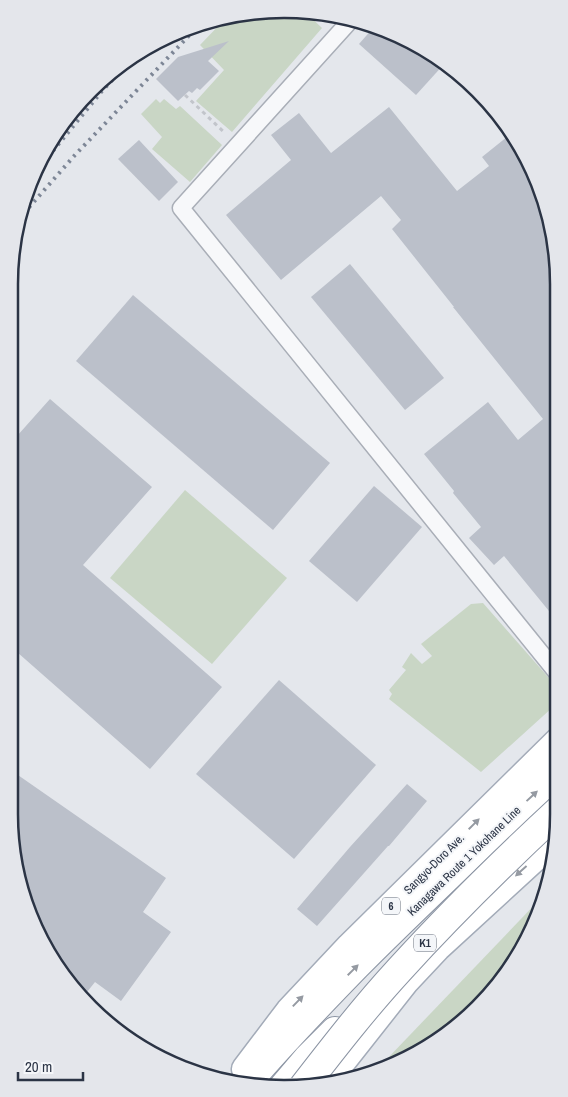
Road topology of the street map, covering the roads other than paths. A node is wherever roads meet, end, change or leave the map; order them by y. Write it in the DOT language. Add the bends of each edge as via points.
graph roads {
  1 [pos="346,25"];
  2 [pos="550,664"];
  3 [pos="550,749"];
  4 [pos="550,779"];
  5 [pos="550,818"];
  6 [pos="548,846"];
  7 [pos="437,948"];
  8 [pos="240,1075"];
  9 [pos="333,1075"];
  10 [pos="252,1077"];
  11 [pos="311,1078"];
  12 [pos="289,1080"];
  1 -- 2 [label="street" via="181,208"];
  8 -- 3 [label="main road, Sangyo-Doro Ave. / 6, one-way" via="289,1011 350,946"];
  10 -- 4 [label="highway, Kanagawa Route 1 Yokohane Line / K1, one-way" via="377,946"];
  5 -- 11 [label="highway, K1, bridge" via="464,901 399,970"];
  6 -- 7 [label="main road, one-way"];
  7 -- 9 [label="main road" via="406,981"];
  7 -- 12 [label="highway" via="340,1026"];
}
